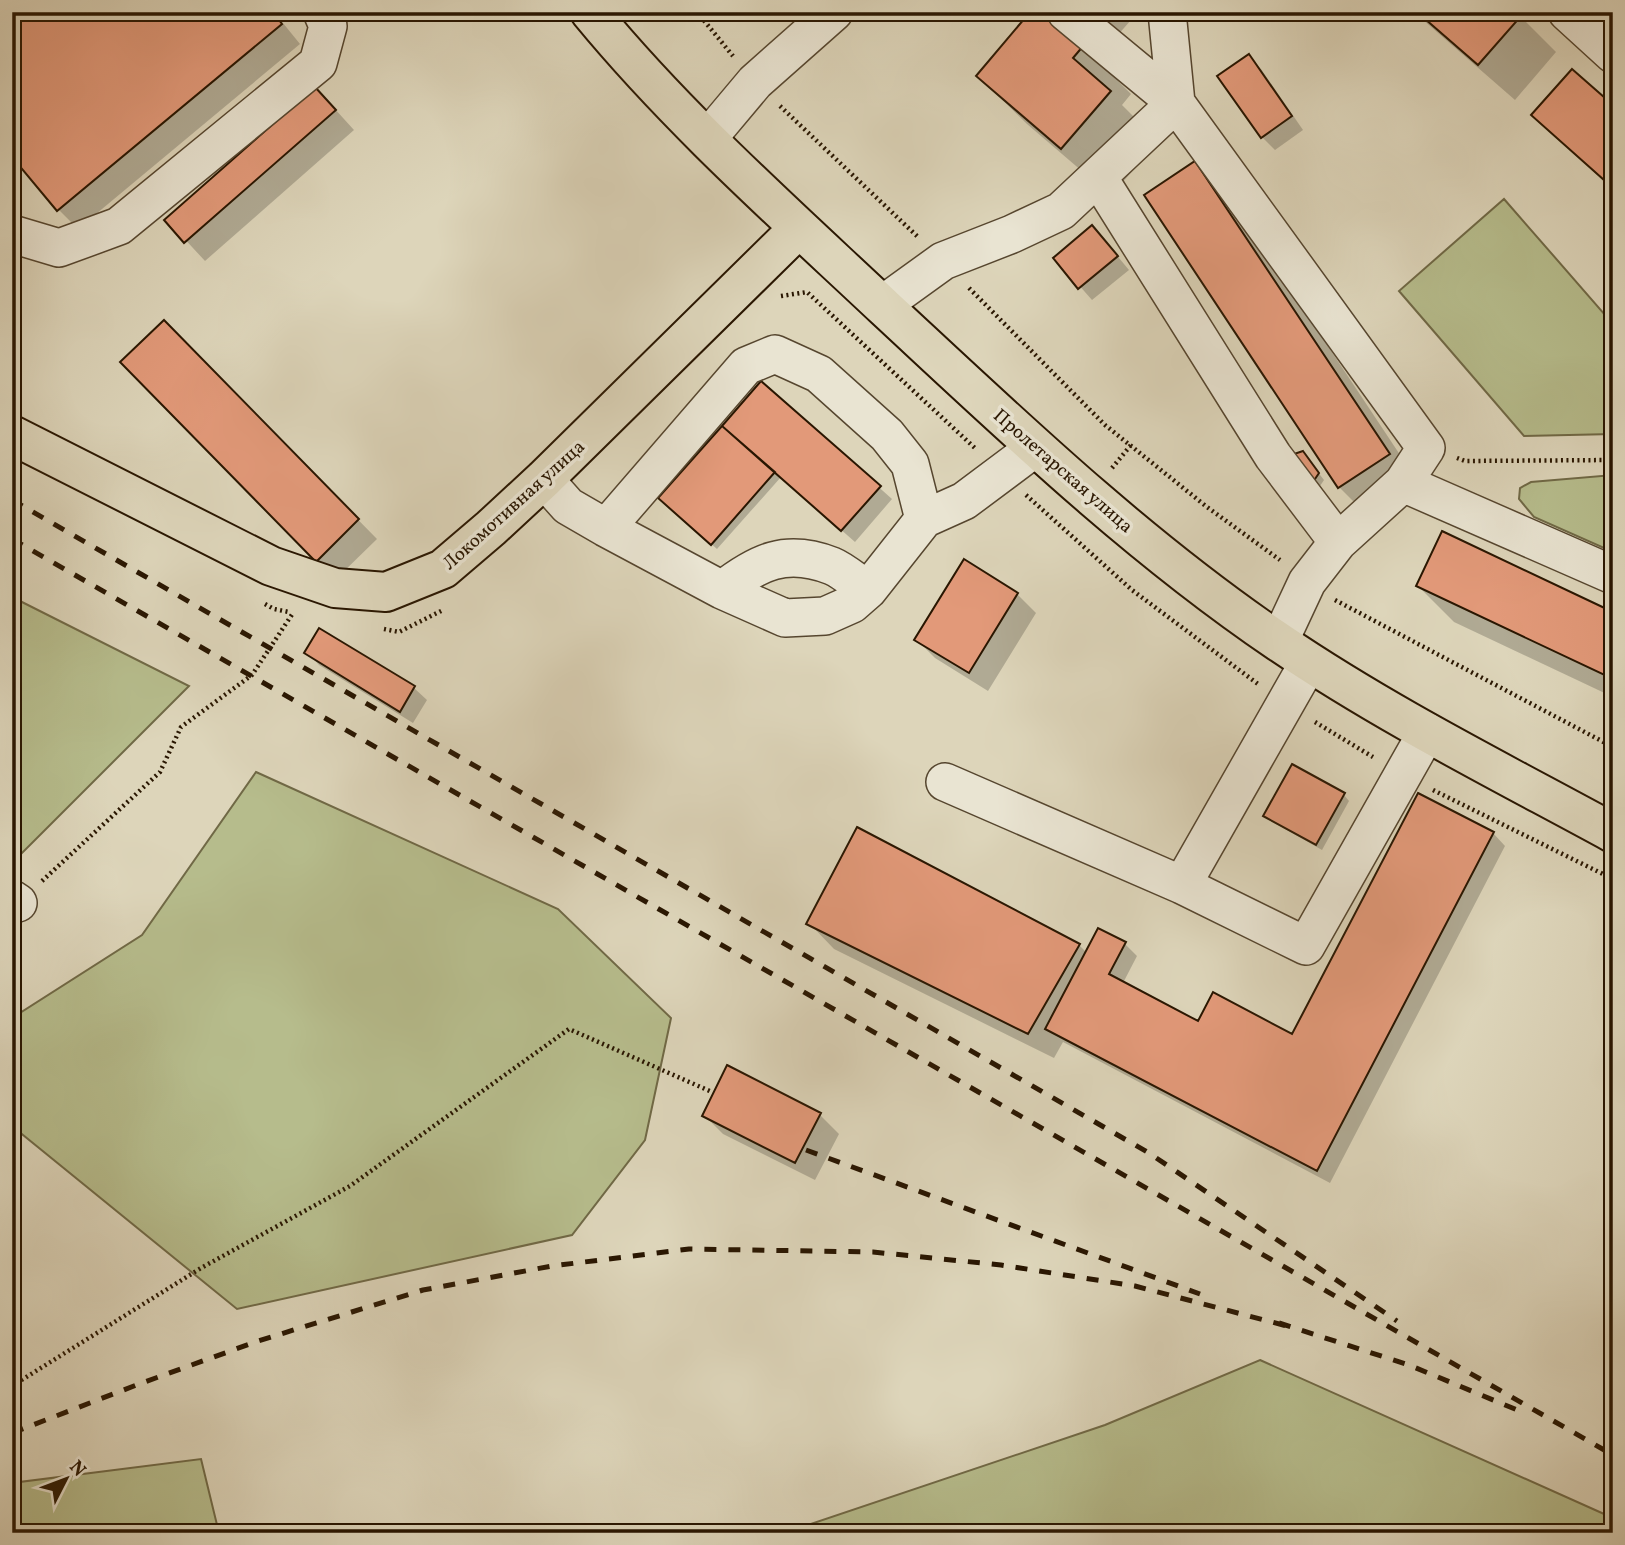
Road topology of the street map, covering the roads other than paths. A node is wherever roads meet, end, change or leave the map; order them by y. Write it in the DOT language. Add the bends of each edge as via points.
graph roads {
  1 [pos="322,12"];
  2 [pos="590,12"];
  3 [pos="834,12"];
  4 [pos="1066,12"];
  5 [pos="1167,12"];
  6 [pos="1567,12"];
  7 [pos="1613,54"];
  8 [pos="1176,103"];
  9 [pos="708,138"];
  10 [pos="1098,177"];
  11 [pos="799,228"];
  12 [pos="12,234"];
  13 [pos="882,305"];
  14 [pos="12,435"];
  15 [pos="1035,448"];
  16 [pos="544,480"];
  17 [pos="1403,483"];
  18 [pos="925,519"];
  19 [pos="606,528"];
  20 [pos="1338,542"];
  21 [pos="1613,575"];
  22 [pos="722,590"];
  23 [pos="868,590"];
  24 [pos="1294,652"];
  25 [pos="1427,732"];
  26 [pos="946,782"];
  27 [pos="1613,833"];
  28 [pos="1182,885"];
  1 -- 12 [label="lane" via="328,26 318,63 119,226 59,248"];
  2 -- 9 [label="main road, Пролетарская улица"];
  3 -- 9 [label="lane" via="755,82"];
  4 -- 8 [label="lane"];
  5 -- 8 [label="lane"];
  6 -- 7 [label="lane"];
  8 -- 10 [label="lane"];
  8 -- 17 [label="lane" via="1426,448"];
  9 -- 11 [label="main road, Пролетарская улица"];
  10 -- 13 [label="lane" via="1061,211 943,261"];
  10 -- 20 [label="lane" via="1273,456"];
  11 -- 13 [label="main road, Пролетарская улица"];
  11 -- 16 [label="main road, Локомотивная улица"];
  13 -- 15 [label="main road, Пролетарская улица"];
  14 -- 16 [label="main road, Локомотивная улица" via="271,566 335,588 386,592 443,569"];
  15 -- 18 [label="lane" via="964,501"];
  15 -- 24 [label="main road, Пролетарская улица" via="1218,599"];
  16 -- 19 [label="lane" via="568,506"];
  17 -- 20 [label="lane"];
  17 -- 21 [label="lane"];
  18 -- 19 [label="lane" via="910,464 887,435 819,374 775,354 746,366"];
  18 -- 23 [label="lane"];
  19 -- 22 [label="lane"];
  20 -- 24 [label="lane" via="1307,582"];
  22 -- 23 [label="lane" via="785,618 825,615 852,604"];
  22 -- 23 [label="lane" via="750,568 789,556 833,566"];
  24 -- 25 [label="main road, Пролетарская улица"];
  24 -- 28 [label="lane"];
  25 -- 27 [label="main road, Пролетарская улица"];
  25 -- 28 [label="lane" via="1306,946"];
  26 -- 28 [label="lane"];
}
